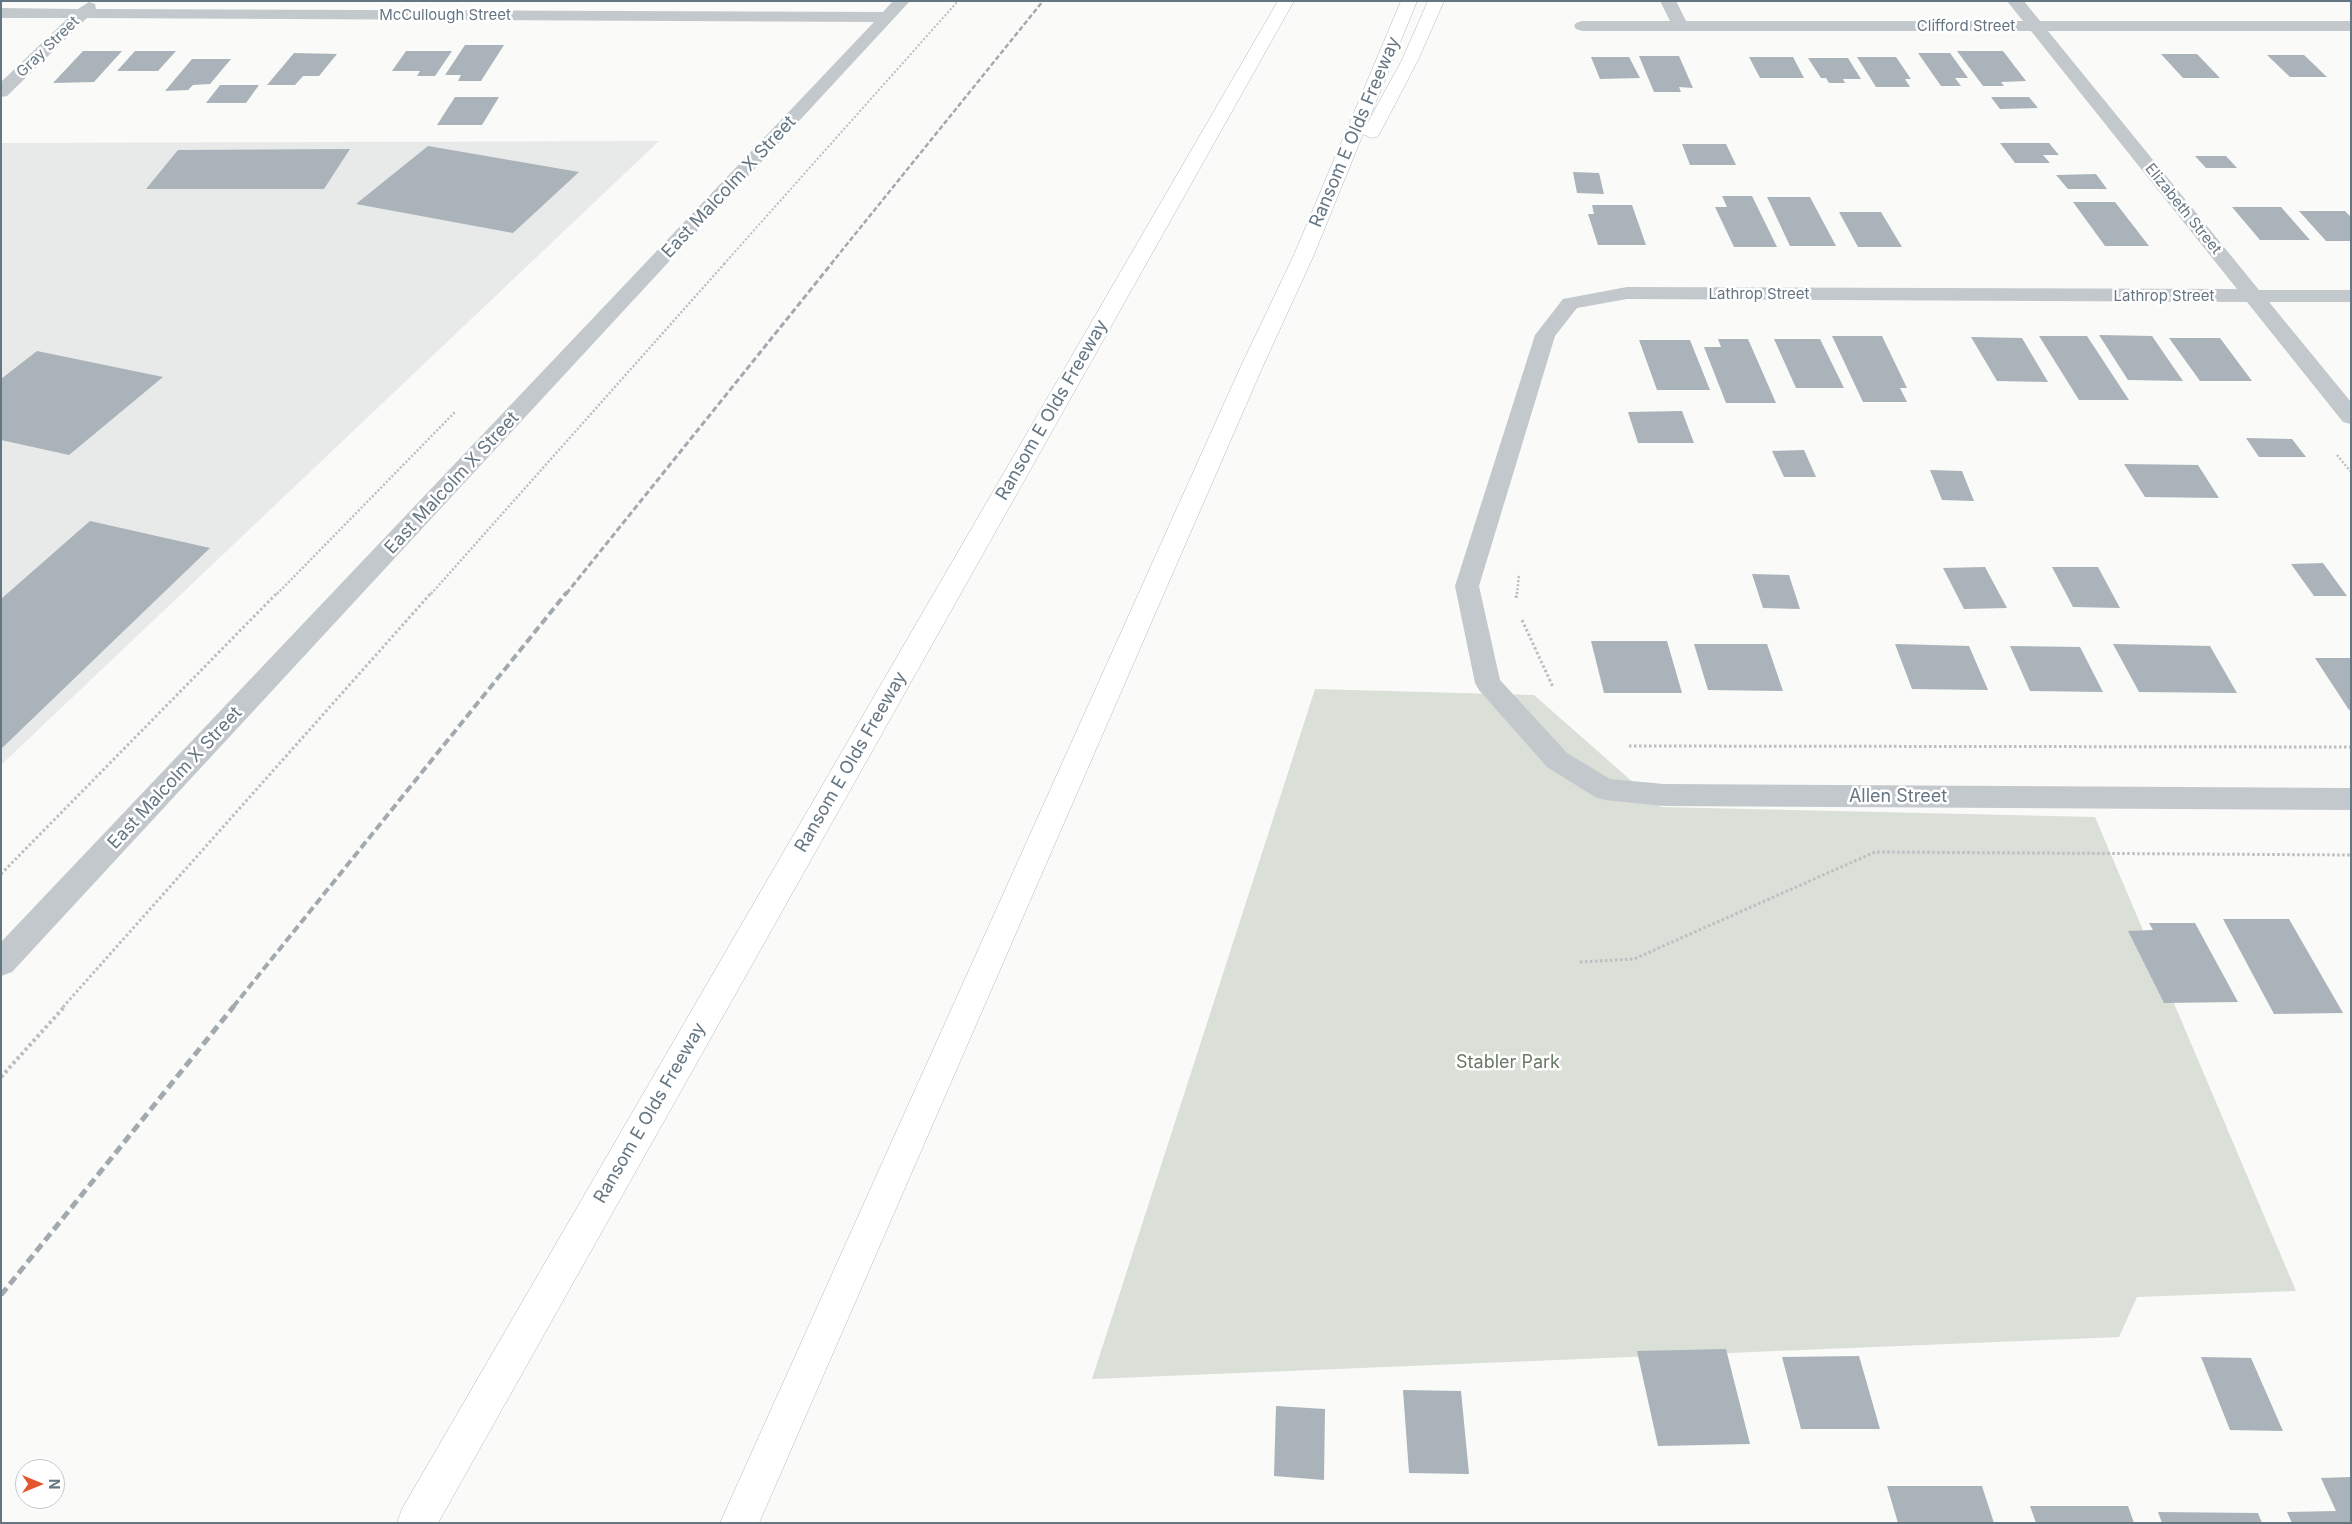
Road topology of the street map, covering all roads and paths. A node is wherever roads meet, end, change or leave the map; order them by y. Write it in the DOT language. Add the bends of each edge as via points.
graph roads {
  1 [pos="95,1"];
  2 [pos="958,1"];
  3 [pos="1286,1"];
  4 [pos="1409,1"];
  5 [pos="1436,1"];
  6 [pos="1668,1"];
  7 [pos="2015,1"];
  8 [pos="895,9"];
  9 [pos="1,13"];
  10 [pos="82,14"];
  11 [pos="1582,26"];
  12 [pos="1680,26"];
  13 [pos="2035,26"];
  14 [pos="2351,26"];
  15 [pos="1,92"];
  16 [pos="1303,257"];
  17 [pos="2253,296"];
  18 [pos="2351,296"];
  19 [pos="455,412"];
  20 [pos="2351,416"];
  21 [pos="1520,571"];
  22 [pos="1515,606"];
  23 [pos="1519,614"];
  24 [pos="1488,683"];
  25 [pos="1553,688"];
  26 [pos="1621,746"];
  27 [pos="2351,747"];
  28 [pos="2351,799"];
  29 [pos="2351,855"];
  30 [pos="1,874"];
  31 [pos="1580,962"];
  32 [pos="1,963"];
  33 [pos="1,1078"];
  34 [pos="416,1523"];
  35 [pos="739,1523"];
  1 -- 10 [label="street, Gray Street"];
  2 -- 33 [label="path"];
  3 -- 34 [label="highway, Ransom E Olds Freeway"];
  4 -- 16 [label="highway, Ransom E Olds Freeway"];
  5 -- 16 [label="highway" via="1398,84"];
  6 -- 12 [label="street"];
  7 -- 13 [label="street, Elizabeth Street"];
  8 -- 10 [label="street, McCullough Street"];
  8 -- 32 [label="street, East Malcolm X Street"];
  9 -- 10 [label="street, McCullough Street"];
  10 -- 15 [label="street, Gray Street"];
  11 -- 12 [label="street, Clifford Street"];
  12 -- 13 [label="street, Clifford Street"];
  13 -- 14 [label="street, Clifford Street"];
  13 -- 17 [label="street, Elizabeth Street"];
  16 -- 35 [label="highway, Ransom E Olds Freeway"];
  17 -- 18 [label="street, Lathrop Street"];
  17 -- 20 [label="street, Elizabeth Street"];
  17 -- 24 [label="street, Lathrop Street" via="1627,293 1570,303 1545,336 1467,586"];
  19 -- 30 [label="path"];
  21 -- 22 [label="path"];
  23 -- 25 [label="path"];
  24 -- 28 [label="street, Allen Street" via="1557,760 1605,789 1664,795"];
  26 -- 27 [label="path"];
  29 -- 31 [label="path" via="1875,852 1634,959"];
}
